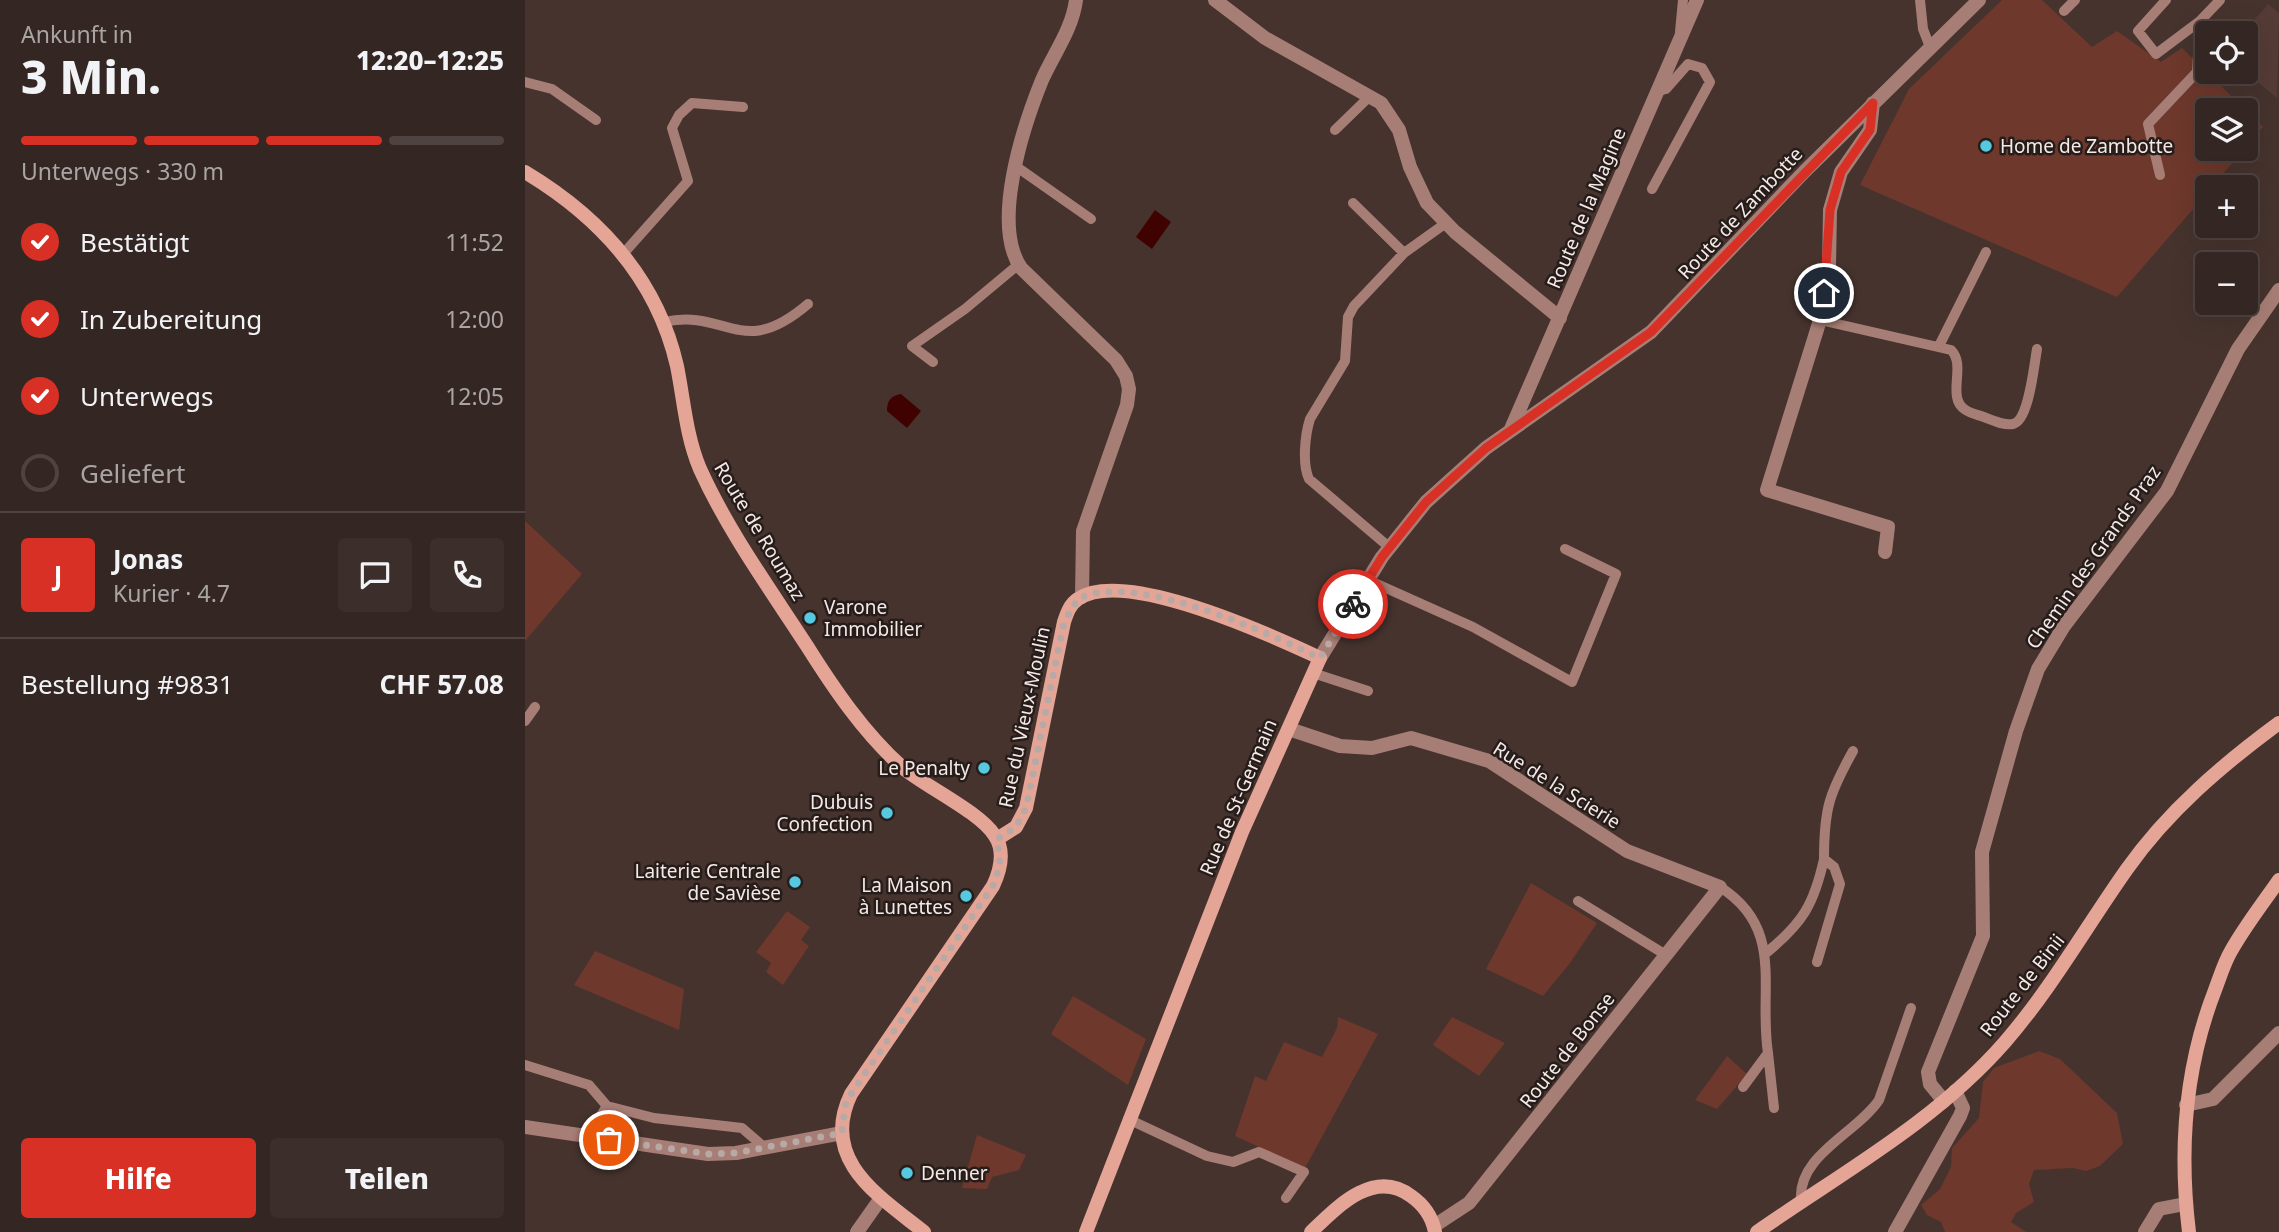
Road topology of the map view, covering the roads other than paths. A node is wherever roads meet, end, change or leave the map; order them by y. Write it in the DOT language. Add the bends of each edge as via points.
graph roads {
  1 [pos="1076,0"];
  2 [pos="1215,0"];
  3 [pos="1682,0"];
  4 [pos="1697,0"];
  5 [pos="1920,0"];
  6 [pos="1979,0"];
  7 [pos="2075,0"];
  8 [pos="2167,0"];
  9 [pos="2220,0"];
  10 [pos="2064,11"];
  11 [pos="2200,21"];
  12 [pos="2195,25"];
  13 [pos="1680,40"];
  14 [pos="1930,47"];
  15 [pos="2195,74"];
  16 [pos="525,82"];
  17 [pos="1658,91"];
  18 [pos="1369,97"];
  19 [pos="1873,103"];
  20 [pos="743,107"];
  21 [pos="596,120"];
  22 [pos="1335,130"];
  23 [pos="1017,167"];
  24 [pos="525,172"];
  25 [pos="2161,176"];
  26 [pos="1652,189"];
  27 [pos="1353,203"];
  28 [pos="1091,219"];
  29 [pos="1446,223"];
  30 [pos="1986,252"];
  31 [pos="1404,253"];
  32 [pos="623,254"];
  33 [pos="1019,264"];
  34 [pos="2279,290"];
  35 [pos="808,304"];
  36 [pos="1560,318"];
  37 [pos="1820,320"];
  38 [pos="664,323"];
  39 [pos="1940,346"];
  40 [pos="2037,349"];
  41 [pos="933,362"];
  42 [pos="1511,431"];
  43 [pos="1389,547"];
  44 [pos="1565,549"];
  45 [pos="1885,552"];
  46 [pos="1368,580"];
  47 [pos="1082,597"];
  48 [pos="1320,658"];
  49 [pos="1313,673"];
  50 [pos="1369,691"];
  51 [pos="535,707"];
  52 [pos="525,721"];
  53 [pos="2279,723"];
  54 [pos="1289,730"];
  55 [pos="1853,751"];
  56 [pos="997,839"];
  57 [pos="1824,859"];
  58 [pos="2279,880"];
  59 [pos="1720,887"];
  60 [pos="1578,901"];
  61 [pos="1766,953"];
  62 [pos="1666,955"];
  63 [pos="1817,962"];
  64 [pos="1910,1008"];
  65 [pos="2279,1033"];
  66 [pos="1768,1053"];
  67 [pos="525,1065"];
  68 [pos="1743,1087"];
  69 [pos="1955,1091"];
  70 [pos="1944,1101"];
  71 [pos="2186,1105"];
  72 [pos="607,1106"];
  73 [pos="1774,1108"];
  74 [pos="1128,1119"];
  75 [pos="525,1127"];
  76 [pos="842,1133"];
  77 [pos="588,1136"];
  78 [pos="764,1147"];
  79 [pos="881,1198"];
  80 [pos="1286,1198"];
  81 [pos="1801,1201"];
  82 [pos="2185,1204"];
  83 [pos="1434,1229"];
  84 [pos="857,1232"];
  85 [pos="924,1232"];
  86 [pos="1086,1232"];
  87 [pos="1311,1232"];
  88 [pos="1757,1232"];
  89 [pos="1895,1232"];
  90 [pos="2145,1232"];
  91 [pos="2189,1232"];
  1 -- 23 [label="street" via="1068,29 1039,88"];
  2 -- 18 [label="street" via="1265,38"];
  3 -- 13 [label="lane"];
  4 -- 13 [label="street, Route de la Magine"];
  5 -- 14 [label="lane"];
  6 -- 14 [label="street, Route de Zambotte"];
  7 -- 10 [label="lane"];
  8 -- 12 [label="lane" via="2138,31 2156,54"];
  9 -- 11 [label="lane"];
  13 -- 17 [label="street, Route de la Magine"];
  14 -- 19 [label="street, Route de Zambotte"];
  15 -- 25 [label="lane" via="2148,124"];
  16 -- 21 [label="lane" via="552,89"];
  17 -- 26 [label="lane" via="1688,64 1702,68 1710,82"];
  17 -- 36 [label="street, Route de la Magine"];
  18 -- 22 [label="lane"];
  18 -- 29 [label="street" via="1381,103 1399,130 1427,202"];
  19 -- 37 [label="street" via="1870,130 1841,172 1830,210 1829,267"];
  19 -- 42 [label="street, Route de Zambotte" via="1651,332"];
  20 -- 32 [label="lane" via="692,103 679,115 672,128 688,181"];
  23 -- 28 [label="lane"];
  23 -- 33 [label="street" via="1007,223"];
  24 -- 32 [label="street, Route de Roumaz" via="586,213"];
  27 -- 31 [label="lane"];
  29 -- 31 [label="lane"];
  29 -- 36 [label="street"];
  30 -- 39 [label="lane"];
  31 -- 43 [label="lane" via="1350,313 1345,361 1310,419 1305,467 1315,487"];
  32 -- 38 [label="street, Route de Roumaz"];
  33 -- 41 [label="lane" via="912,346"];
  33 -- 47 [label="street" via="1116,360 1127,382 1127,405 1083,531"];
  34 -- 70 [label="street, Chemin des Grands Praz" via="2238,349 2167,491 2057,637 2035,676 1982,852 1983,936 1929,1072 1930,1084"];
  35 -- 38 [label="lane" via="788,321 759,332 690,320"];
  36 -- 42 [label="street, Route de la Magine"];
  37 -- 39 [label="lane"];
  37 -- 45 [label="street" via="1767,490 1888,527"];
  38 -- 56 [label="street, Route de Roumaz" via="700,469 760,571 845,702 902,767 980,820"];
  39 -- 40 [label="lane" via="1955,354 1961,407 2008,425 2024,416"];
  42 -- 43 [label="street, Rue de St-Germain" via="1478,454 1426,502"];
  43 -- 46 [label="street, Rue de St-Germain"];
  44 -- 46 [label="lane" via="1616,574 1572,682 1473,627"];
  46 -- 48 [label="street, Rue de St-Germain"];
  47 -- 48 [label="street" via="1134,592 1168,598"];
  47 -- 56 [label="street, Rue du Vieux-Moulin" via="1072,604 1064,622 1026,808 1016,827"];
  48 -- 49 [label="street, Rue de St-Germain"];
  49 -- 50 [label="lane"];
  49 -- 54 [label="street, Rue de St-Germain"];
  51 -- 52 [label="lane"];
  53 -- 69 [label="street, Route de Binii" via="2196,790 2161,825 2005,1042"];
  54 -- 59 [label="street, Rue de la Scierie" via="1341,746 1372,748 1411,738 1489,761 1627,851"];
  54 -- 74 [label="street, Rue de St-Germain" via="1242,832"];
  55 -- 57 [label="lane" via="1830,792"];
  56 -- 76 [label="street" via="1000,864 993,886 851,1094"];
  57 -- 61 [label="lane" via="1807,910 1793,931"];
  57 -- 63 [label="lane" via="1834,867 1840,884"];
  58 -- 71 [label="street" via="2230,952 2206,1013"];
  59 -- 61 [label="lane" via="1739,899 1755,921"];
  59 -- 62 [label="street, Route de Bonse"];
  60 -- 62 [label="lane"];
  61 -- 66 [label="lane" via="1763,1024"];
  62 -- 83 [label="street, Route de Bonse" via="1469,1203"];
  64 -- 81 [label="lane" via="1879,1100 1809,1170 1800,1188"];
  65 -- 71 [label="street" via="2213,1099"];
  66 -- 68 [label="lane"];
  66 -- 73 [label="lane"];
  67 -- 72 [label="lane" via="589,1085"];
  69 -- 70 [label="street, Route de Binii"];
  69 -- 89 [label="street" via="1963,1108 1960,1116"];
  70 -- 81 [label="street, Route de Binii" via="1886,1148"];
  71 -- 82 [label="street"];
  72 -- 77 [label="lane"];
  72 -- 78 [label="lane" via="654,1118 742,1128"];
  74 -- 80 [label="lane" via="1207,1156 1233,1161 1259,1152 1304,1172"];
  74 -- 86 [label="street, Rue de St-Germain"];
  75 -- 77 [label="street"];
  76 -- 78 [label="street"];
  76 -- 79 [label="street" via="850,1164"];
  77 -- 78 [label="street" via="708,1154"];
  79 -- 84 [label="street"];
  79 -- 85 [label="street"];
  81 -- 88 [label="street, Route de Binii"];
  82 -- 90 [label="street" via="2159,1209"];
  82 -- 91 [label="street"];
  83 -- 87 [label="street" via="1421,1204 1408,1194 1382,1186 1347,1200"];
}
